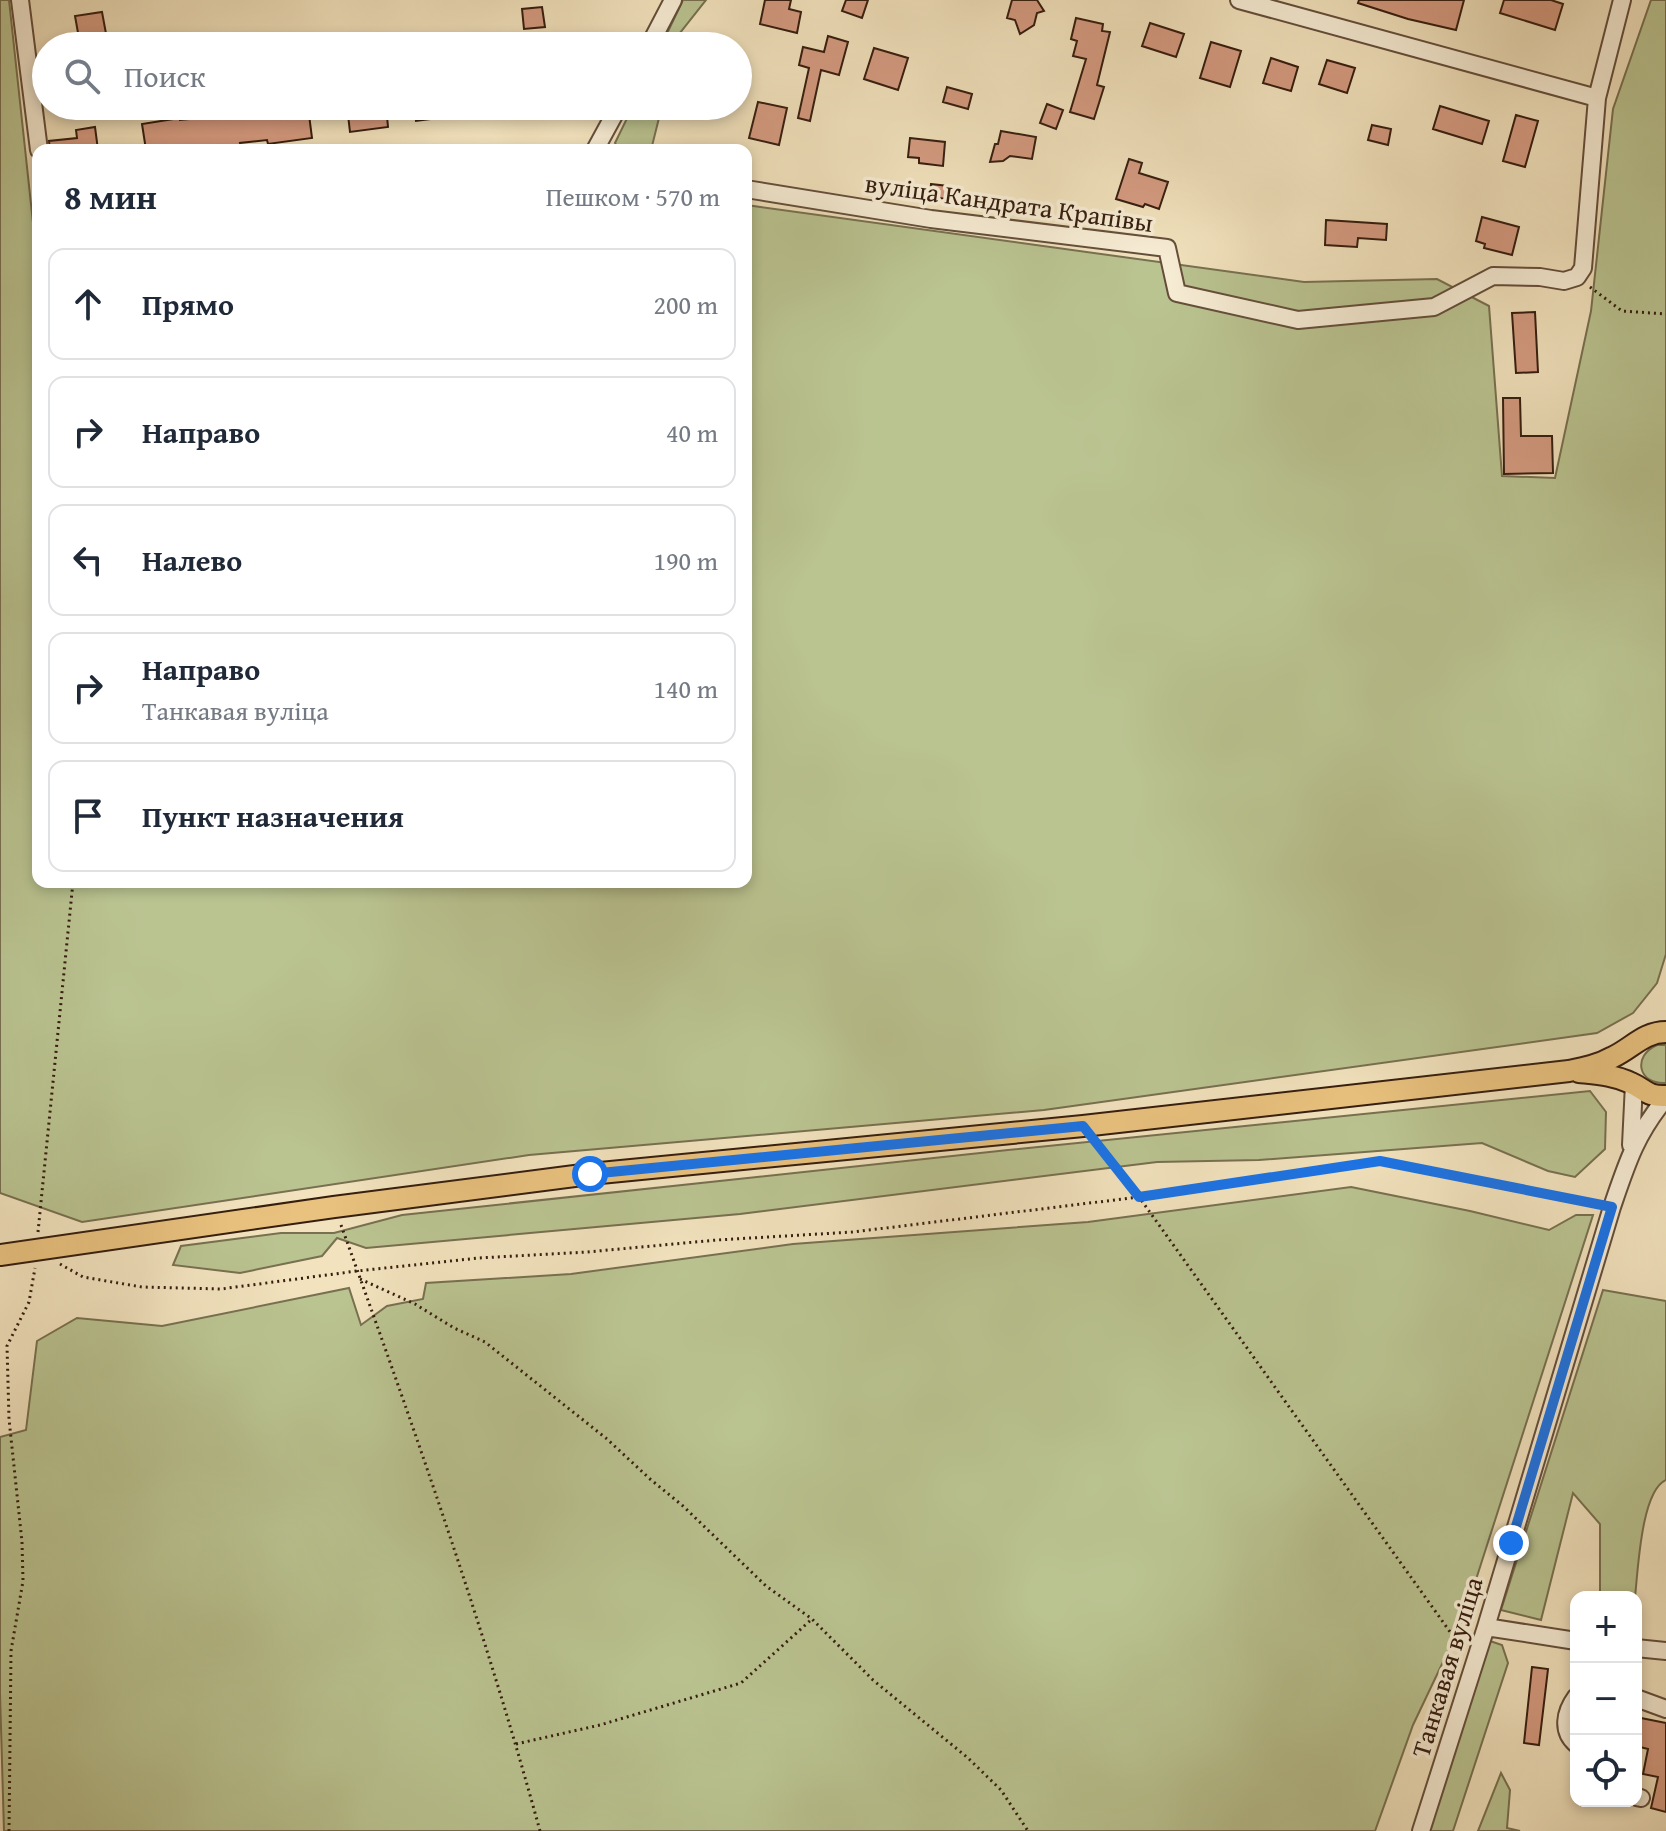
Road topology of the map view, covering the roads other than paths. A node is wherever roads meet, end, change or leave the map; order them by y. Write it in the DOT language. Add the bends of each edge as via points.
graph roads {
  1 [pos="20,0"];
  2 [pos="673,0"];
  3 [pos="1239,0"];
  4 [pos="1622,0"];
  5 [pos="656,32"];
  6 [pos="32,95"];
  7 [pos="1597,98"];
  8 [pos="35,120"];
  9 [pos="611,120"];
  10 [pos="38,144"];
  11 [pos="598,144"];
  12 [pos="752,190"];
  13 [pos="1666,1017"];
  14 [pos="1666,1032"];
  15 [pos="1639,1040"];
  16 [pos="1569,1071"];
  17 [pos="1634,1084"];
  18 [pos="1666,1097"];
  19 [pos="1631,1151"];
  20 [pos="0,1255"];
  21 [pos="1486,1627"];
  22 [pos="1570,1640"];
  23 [pos="1642,1649"];
  24 [pos="1666,1651"];
  25 [pos="1642,1700"];
  26 [pos="1570,1708"];
  27 [pos="1666,1709"];
  28 [pos="1570,1739"];
  29 [pos="1421,1831"];
  1 -- 6 [label="street"];
  2 -- 5 [label="street"];
  3 -- 7 [label="street"];
  4 -- 7 [label="street"];
  7 -- 12 [label="street, вуліца Кандрата Крапівы" via="1583,268 1577,277 1564,281 1493,276 1434,307 1298,320 1177,293 1167,248"];
  8 -- 10 [label="street"];
  9 -- 11 [label="street"];
  13 -- 15 [label="main road"];
  14 -- 15 [label="main road"];
  15 -- 16 [label="main road" via="1615,1057"];
  15 -- 17 [label="main road" via="1630,1055"];
  16 -- 17 [label="main road"];
  16 -- 20 [label="main road" via="590,1174"];
  17 -- 18 [label="main road" via="1650,1095"];
  17 -- 19 [label="street, Танкавая вуліца"];
  18 -- 19 [label="street, Танкавая вуліца"];
  19 -- 21 [label="street, Танкавая вуліца"];
  21 -- 22 [label="street"];
  21 -- 29 [label="street, Танкавая вуліца"];
  23 -- 24 [label="street"];
  25 -- 27 [label="street"];
  26 -- 28 [label="street"];
}
